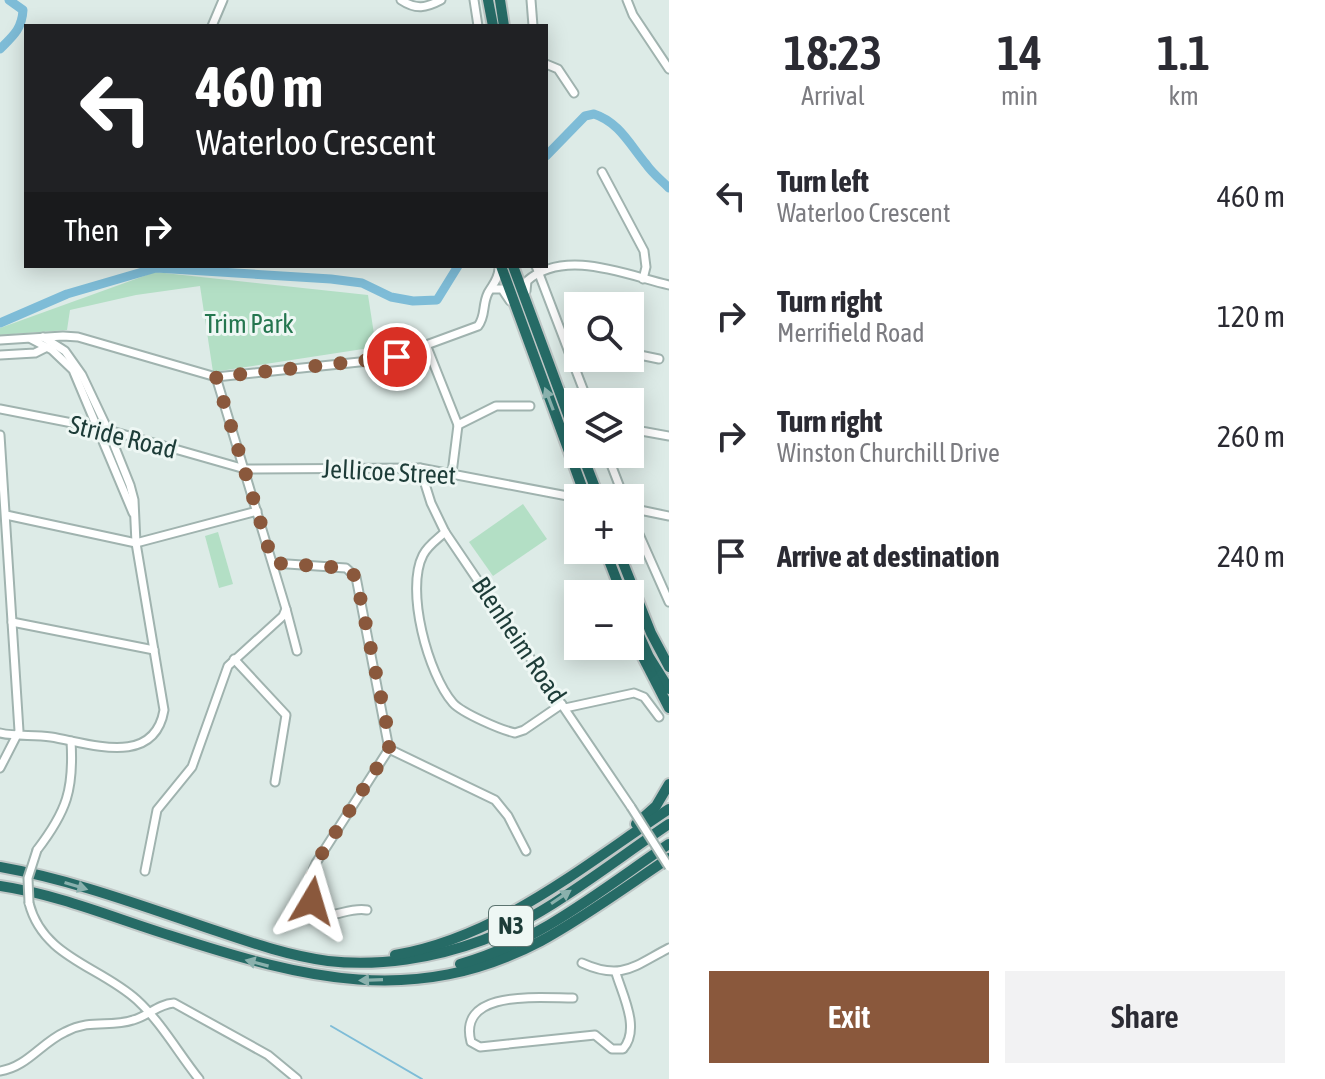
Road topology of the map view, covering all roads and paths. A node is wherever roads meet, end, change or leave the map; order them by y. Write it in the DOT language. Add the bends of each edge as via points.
graph roads {
  1 [pos="223,0"];
  2 [pos="401,0"];
  3 [pos="441,0"];
  4 [pos="474,0"];
  5 [pos="488,0"];
  6 [pos="500,0"];
  7 [pos="531,0"];
  8 [pos="627,0"];
  9 [pos="214,24"];
  10 [pos="478,24"];
  11 [pos="493,24"];
  12 [pos="504,24"];
  13 [pos="533,24"];
  14 [pos="548,64"];
  15 [pos="669,69"];
  16 [pos="574,93"];
  17 [pos="602,172"];
  18 [pos="500,268"];
  19 [pos="501,268"];
  20 [pos="516,268"];
  21 [pos="518,268"];
  22 [pos="548,268"];
  23 [pos="537,269"];
  24 [pos="643,279"];
  25 [pos="669,285"];
  26 [pos="492,289"];
  27 [pos="529,309"];
  28 [pos="517,313"];
  29 [pos="63,336"];
  30 [pos="564,336"];
  31 [pos="43,337"];
  32 [pos="30,338"];
  33 [pos="0,340"];
  34 [pos="47,347"];
  35 [pos="427,347"];
  36 [pos="61,348"];
  37 [pos="0,355"];
  38 [pos="644,356"];
  39 [pos="659,359"];
  40 [pos="216,377"];
  41 [pos="564,404"];
  42 [pos="530,406"];
  43 [pos="0,409"];
  44 [pos="458,425"];
  45 [pos="104,429"];
  46 [pos="644,432"];
  47 [pos="0,435"];
  48 [pos="669,436"];
  49 [pos="420,468"];
  50 [pos="245,469"];
  51 [pos="452,473"];
  52 [pos="575,484"];
  53 [pos="564,495"];
  54 [pos="257,511"];
  55 [pos="644,513"];
  56 [pos="6,515"];
  57 [pos="669,516"];
  58 [pos="445,532"];
  59 [pos="136,543"];
  60 [pos="644,543"];
  61 [pos="273,563"];
  62 [pos="624,564"];
  63 [pos="669,600"];
  64 [pos="0,606"];
  65 [pos="10,607"];
  66 [pos="286,609"];
  67 [pos="12,622"];
  68 [pos="644,646"];
  69 [pos="154,650"];
  70 [pos="297,651"];
  71 [pos="234,659"];
  72 [pos="644,659"];
  73 [pos="669,667"];
  74 [pos="669,689"];
  75 [pos="564,706"];
  76 [pos="669,708"];
  77 [pos="659,717"];
  78 [pos="0,733"];
  79 [pos="18,735"];
  80 [pos="71,741"];
  81 [pos="389,749"];
  82 [pos="0,768"];
  83 [pos="275,782"];
  84 [pos="669,784"];
  85 [pos="669,809"];
  86 [pos="669,824"];
  87 [pos="669,844"];
  88 [pos="526,851"];
  89 [pos="669,858"];
  90 [pos="0,867"];
  91 [pos="669,867"];
  92 [pos="578,870"];
  93 [pos="145,871"];
  94 [pos="0,886"];
  95 [pos="367,910"];
  96 [pos="669,948"];
  97 [pos="329,961"];
  98 [pos="582,963"];
  99 [pos="616,973"];
  100 [pos="408,978"];
  101 [pos="573,998"];
  102 [pos="147,1012"];
  103 [pos="0,1071"];
  104 [pos="199,1079"];
  105 [pos="297,1079"];
  1 -- 9 [label="street"];
  2 -- 3 [label="street" via="424,8"];
  4 -- 10 [label="street"];
  5 -- 11 [label="highway"];
  6 -- 12 [label="highway"];
  7 -- 13 [label="street"];
  8 -- 15 [label="street"];
  14 -- 16 [label="street"];
  17 -- 24 [label="street" via="644,251"];
  18 -- 26 [label="street"];
  19 -- 28 [label="highway"];
  20 -- 27 [label="highway"];
  21 -- 23 [label="street" via="524,273"];
  22 -- 24 [label="street" via="576,265"];
  23 -- 27 [label="street" via="526,284"];
  23 -- 30 [label="street"];
  24 -- 25 [label="street"];
  26 -- 28 [label="street" via="502,289"];
  26 -- 35 [label="street" via="478,326"];
  27 -- 41 [label="highway"];
  52 -- 28 [label="highway, one-way"];
  29 -- 31 [label="street"];
  29 -- 36 [label="street"];
  29 -- 40 [label="street"];
  31 -- 32 [label="street"];
  31 -- 36 [label="street"];
  32 -- 33 [label="street"];
  32 -- 34 [label="street"];
  34 -- 37 [label="street"];
  34 -- 45 [label="street" via="73,370"];
  35 -- 40 [label="street" via="388,359"];
  35 -- 44 [label="street"];
  36 -- 45 [label="street" via="82,375"];
  38 -- 39 [label="street"];
  40 -- 50 [label="street"];
  42 -- 44 [label="street" via="496,406"];
  43 -- 45 [label="street, Stride Road"];
  44 -- 51 [label="street"];
  45 -- 50 [label="street, Stride Road"];
  45 -- 59 [label="street" via="134,515"];
  46 -- 48 [label="street"];
  47 -- 56 [label="street"];
  49 -- 50 [label="street, Jellicoe Street"];
  49 -- 51 [label="street, Jellicoe Street"];
  49 -- 58 [label="street, Blenheim Road"];
  50 -- 54 [label="street"];
  51 -- 53 [label="street, Jellicoe Street"];
  54 -- 59 [label="street"];
  54 -- 61 [label="street"];
  55 -- 57 [label="street"];
  56 -- 59 [label="street"];
  56 -- 65 [label="street"];
  58 -- 75 [label="street, Blenheim Road"];
  58 -- 75 [label="street" via="422,556 417,608 434,668 452,702 515,733"];
  59 -- 69 [label="street"];
  60 -- 63 [label="street"];
  61 -- 66 [label="street"];
  61 -- 81 [label="street" via="346,568 356,577"];
  62 -- 73 [label="highway"];
  64 -- 65 [label="street"];
  65 -- 67 [label="street"];
  66 -- 70 [label="street"];
  66 -- 71 [label="street"];
  67 -- 69 [label="street"];
  67 -- 79 [label="street"];
  68 -- 74 [label="highway"];
  69 -- 80 [label="street" via="164,700 162,721 146,740 114,748"];
  71 -- 83 [label="street" via="286,715"];
  71 -- 93 [label="street" via="224,673 192,767 157,810"];
  72 -- 76 [label="highway"];
  75 -- 77 [label="street" via="634,693 644,697"];
  75 -- 91 [label="street, Blenheim Road, bridge"];
  78 -- 79 [label="street"];
  79 -- 80 [label="street"];
  79 -- 82 [label="street"];
  80 -- 102 [label="street, bridge" via="72,782 52,830 37,850 28,878 29,903 53,945"];
  81 -- 88 [label="street" via="495,800"];
  81 -- 95 [label="street" via="311,874 316,911 334,915"];
  84 -- 92 [label="highway" via="649,814"];
  85 -- 92 [label="highway"];
  97 -- 86 [label="highway, N3, one-way" via="413,959 485,939 551,904"];
  87 -- 100 [label="highway, N3" via="519,941 466,963"];
  89 -- 100 [label="highway" via="527,947 461,971"];
  90 -- 97 [label="highway, N3, one-way" via="69,883 257,945"];
  92 -- 97 [label="highway" via="508,915 444,943 375,958"];
  100 -- 94 [label="highway, N3, one-way" via="359,981 301,974 64,898"];
  96 -- 99 [label="street"];
  98 -- 99 [label="street"];
  99 -- 101 [label="street" via="630,1020 623,1049 612,1049 595,1035 480,1047 471,1042 471,1016 494,1002"];
  102 -- 103 [label="street" via="128,1021 79,1025 18,1066"];
  102 -- 104 [label="street"];
  102 -- 105 [label="street" via="178,1005 268,1055"];
}
